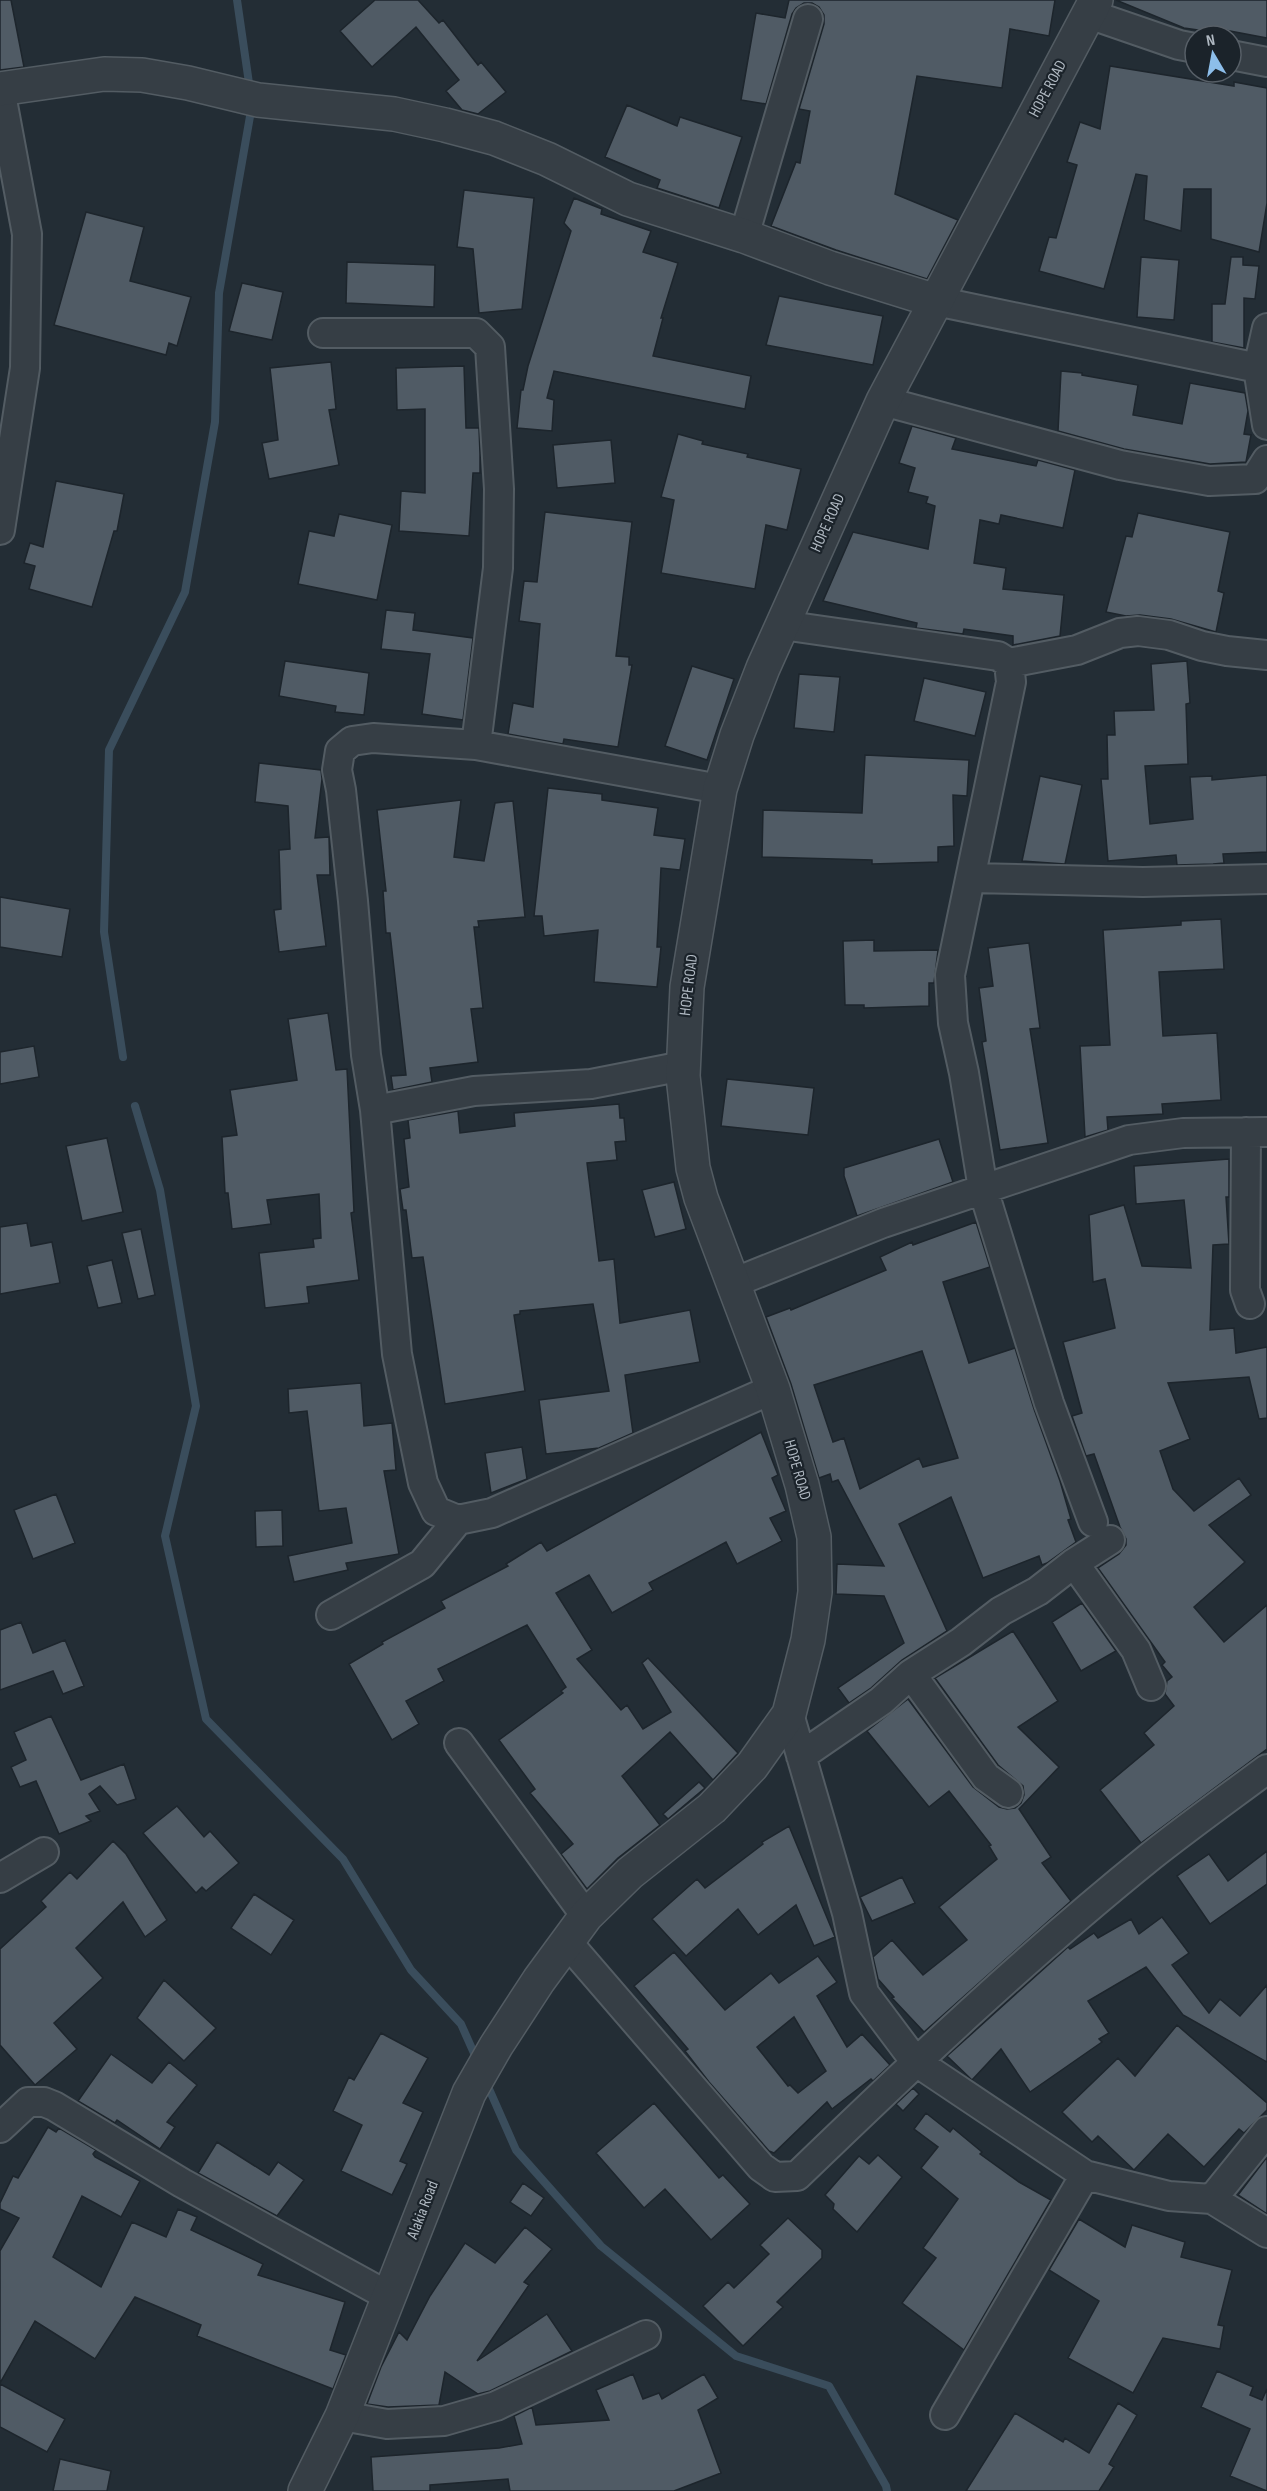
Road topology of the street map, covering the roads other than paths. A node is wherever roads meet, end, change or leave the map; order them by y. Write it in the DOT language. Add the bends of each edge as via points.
graph roads {
  1 [pos="1092,7"];
  2 [pos="808,19"];
  3 [pos="1183,46"];
  4 [pos="1243,57"];
  5 [pos="1267,62"];
  6 [pos="0,89"];
  7 [pos="744,237"];
  8 [pos="936,301"];
  9 [pos="1267,328"];
  10 [pos="323,333"];
  11 [pos="1258,368"];
  12 [pos="12,371"];
  13 [pos="883,401"];
  14 [pos="1267,424"];
  15 [pos="1267,460"];
  16 [pos="0,530"];
  17 [pos="782,625"];
  18 [pos="1267,656"];
  19 [pos="1009,663"];
  20 [pos="476,745"];
  21 [pos="720,789"];
  22 [pos="971,878"];
  23 [pos="1267,879"];
  24 [pos="683,1066"];
  25 [pos="375,1110"];
  26 [pos="1257,1132"];
  27 [pos="983,1190"];
  28 [pos="733,1283"];
  29 [pos="1250,1304"];
  30 [pos="773,1389"];
  31 [pos="458,1520"];
  32 [pos="1074,1563"];
  33 [pos="331,1615"];
  34 [pos="911,1674"];
  35 [pos="1151,1686"];
  36 [pos="789,1714"];
  37 [pos="459,1743"];
  38 [pos="801,1756"];
  39 [pos="1267,1769"];
  40 [pos="1008,1793"];
  41 [pos="44,1852"];
  42 [pos="0,1878"];
  43 [pos="586,1916"];
  44 [pos="567,1942"];
  45 [pos="915,2061"];
  46 [pos="0,2128"];
  47 [pos="1267,2131"];
  48 [pos="1085,2175"];
  49 [pos="1212,2199"];
  50 [pos="1267,2233"];
  51 [pos="390,2297"];
  52 [pos="646,2335"];
  53 [pos="945,2415"];
  54 [pos="342,2416"];
  55 [pos="305,2491"];
  1 -- 3 [label="street"];
  1 -- 8 [label="street, HOPE ROAD"];
  2 -- 7 [label="street"];
  4 -- 5 [label="street"];
  6 -- 7 [label="street" via="104,74 142,75 251,98 394,114 494,138 628,199"];
  6 -- 12 [label="street" via="27,234"];
  7 -- 8 [label="street"];
  8 -- 11 [label="street"];
  8 -- 13 [label="street, HOPE ROAD"];
  9 -- 11 [label="street"];
  10 -- 20 [label="street" via="476,333 490,347 499,489 498,568"];
  11 -- 14 [label="street"];
  12 -- 16 [label="street"];
  13 -- 15 [label="street" via="1120,465 1209,481 1255,479"];
  13 -- 17 [label="street, HOPE ROAD"];
  17 -- 19 [label="street" via="998,656"];
  17 -- 21 [label="street, HOPE ROAD" via="737,735"];
  18 -- 19 [label="street" via="1138,632 1120,633 1077,650"];
  19 -- 22 [label="street" via="1011,682"];
  20 -- 21 [label="street"];
  20 -- 25 [label="street" via="373,738 352,741 340,751 337,770"];
  21 -- 24 [label="street, HOPE ROAD" via="687,987"];
  22 -- 23 [label="street" via="1143,882"];
  22 -- 27 [label="street" via="950,975 953,1023"];
  24 -- 25 [label="street" via="591,1084 474,1091"];
  24 -- 28 [label="street, HOPE ROAD" via="693,1168 700,1198"];
  25 -- 31 [label="street" via="397,1354 409,1414 423,1483 436,1510"];
  26 -- 27 [label="street" via="1183,1133 1129,1140"];
  26 -- 29 [label="street" via="1245,1290"];
  27 -- 28 [label="street" via="883,1223"];
  27 -- 32 [label="street" via="1049,1403 1102,1531"];
  28 -- 30 [label="street, HOPE ROAD"];
  30 -- 31 [label="street" via="492,1513"];
  30 -- 36 [label="street, HOPE ROAD" via="814,1537 815,1592 808,1640"];
  31 -- 33 [label="street" via="422,1564"];
  32 -- 34 [label="street"];
  32 -- 35 [label="street" via="1136,1650"];
  34 -- 38 [label="street" via="881,1701"];
  34 -- 40 [label="street" via="987,1777"];
  36 -- 38 [label="street"];
  36 -- 43 [label="street, HOPE ROAD" via="752,1766 712,1808 630,1873"];
  37 -- 43 [label="street"];
  38 -- 45 [label="street" via="847,1913 864,1993"];
  39 -- 45 [label="street" via="1150,1857"];
  41 -- 42 [label="street"];
  43 -- 44 [label="street, HOPE ROAD"];
  44 -- 45 [label="street" via="739,2143 775,2178 797,2176"];
  44 -- 51 [label="street, Alakia Road" via="469,2093"];
  45 -- 48 [label="street"];
  46 -- 51 [label="street" via="28,2102 54,2106 182,2183"];
  47 -- 49 [label="street"];
  48 -- 49 [label="street" via="1169,2196"];
  48 -- 53 [label="street"];
  49 -- 50 [label="street"];
  51 -- 54 [label="street, Alakia Road"];
  52 -- 54 [label="street" via="496,2406 444,2421 387,2424"];
  54 -- 55 [label="street, Alakia Road"];
}
